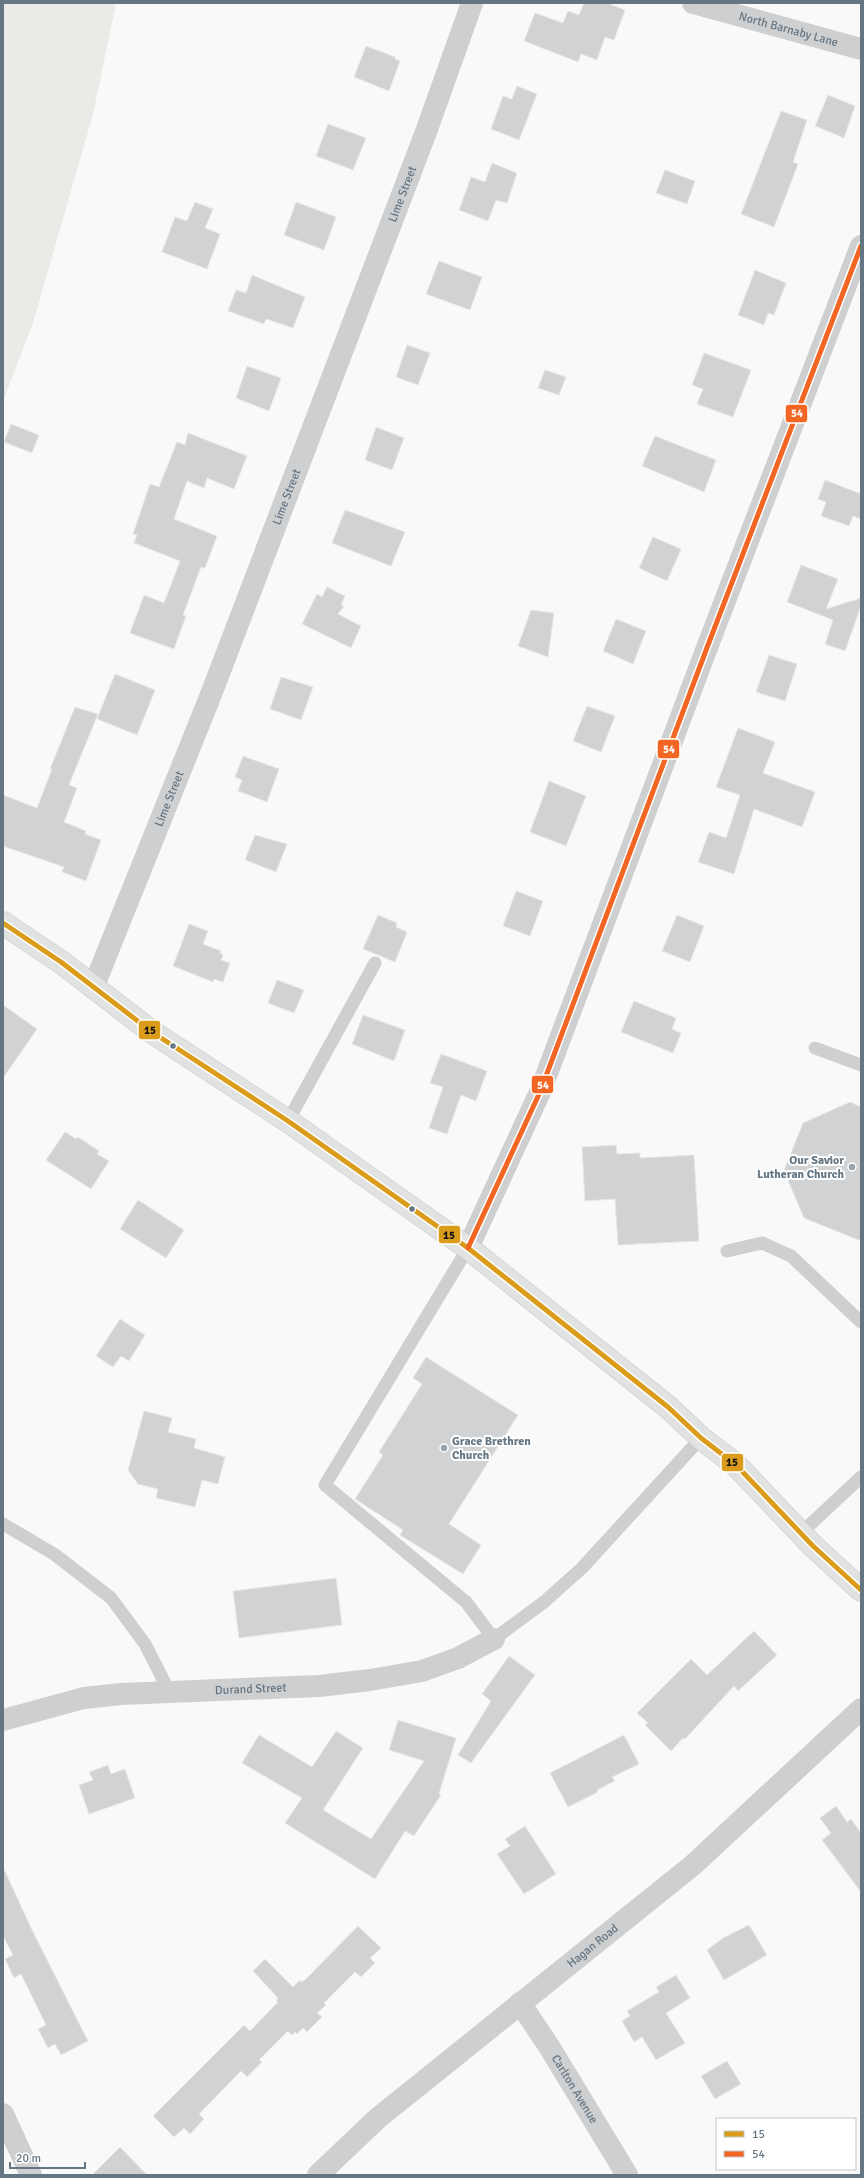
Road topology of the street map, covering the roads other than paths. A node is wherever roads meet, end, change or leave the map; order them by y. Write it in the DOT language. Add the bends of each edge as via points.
graph roads {
  1 [pos="472,3"];
  2 [pos="693,3"];
  3 [pos="861,49"];
  4 [pos="861,246"];
  5 [pos="3,923"];
  6 [pos="375,963"];
  7 [pos="93,988"];
  8 [pos="815,1048"];
  9 [pos="861,1065"];
  10 [pos="288,1120"];
  11 [pos="468,1248"];
  12 [pos="727,1251"];
  13 [pos="861,1322"];
  14 [pos="701,1438"];
  15 [pos="861,1478"];
  16 [pos="3,1524"];
  17 [pos="801,1533"];
  18 [pos="861,1590"];
  19 [pos="494,1639"];
  20 [pos="170,1693"];
  21 [pos="861,1709"];
  22 [pos="3,1720"];
  23 [pos="520,2003"];
  24 [pos="3,2114"];
  25 [pos="31,2175"];
  26 [pos="318,2175"];
  27 [pos="627,2175"];
  1 -- 7 [label="street, Lime Street" via="426,132 213,689"];
  2 -- 3 [label="street, North Barnaby Lane"];
  4 -- 11 [label="street" via="710,637 540,1092"];
  5 -- 7 [label="main road" via="61,962"];
  6 -- 10 [label="lane"];
  7 -- 10 [label="main road" via="152,1032"];
  8 -- 9 [label="lane"];
  10 -- 11 [label="main road"];
  11 -- 14 [label="main road" via="668,1407"];
  11 -- 19 [label="lane" via="325,1485 466,1602"];
  12 -- 13 [label="lane" via="762,1244 791,1256"];
  14 -- 17 [label="main road" via="736,1465"];
  14 -- 19 [label="lane" via="582,1568 544,1602"];
  15 -- 17 [label="lane"];
  16 -- 20 [label="lane" via="54,1554 111,1598 145,1644"];
  17 -- 18 [label="main road"];
  19 -- 20 [label="street, Durand Street" via="458,1658 422,1671 370,1680 318,1686"];
  20 -- 22 [label="street, Durand Street" via="84,1698"];
  21 -- 23 [label="street, Hagan Road" via="693,1864"];
  23 -- 26 [label="street, Hagan Road" via="378,2118"];
  23 -- 27 [label="street, Carlton Avenue"];
  24 -- 25 [label="street"];
}
